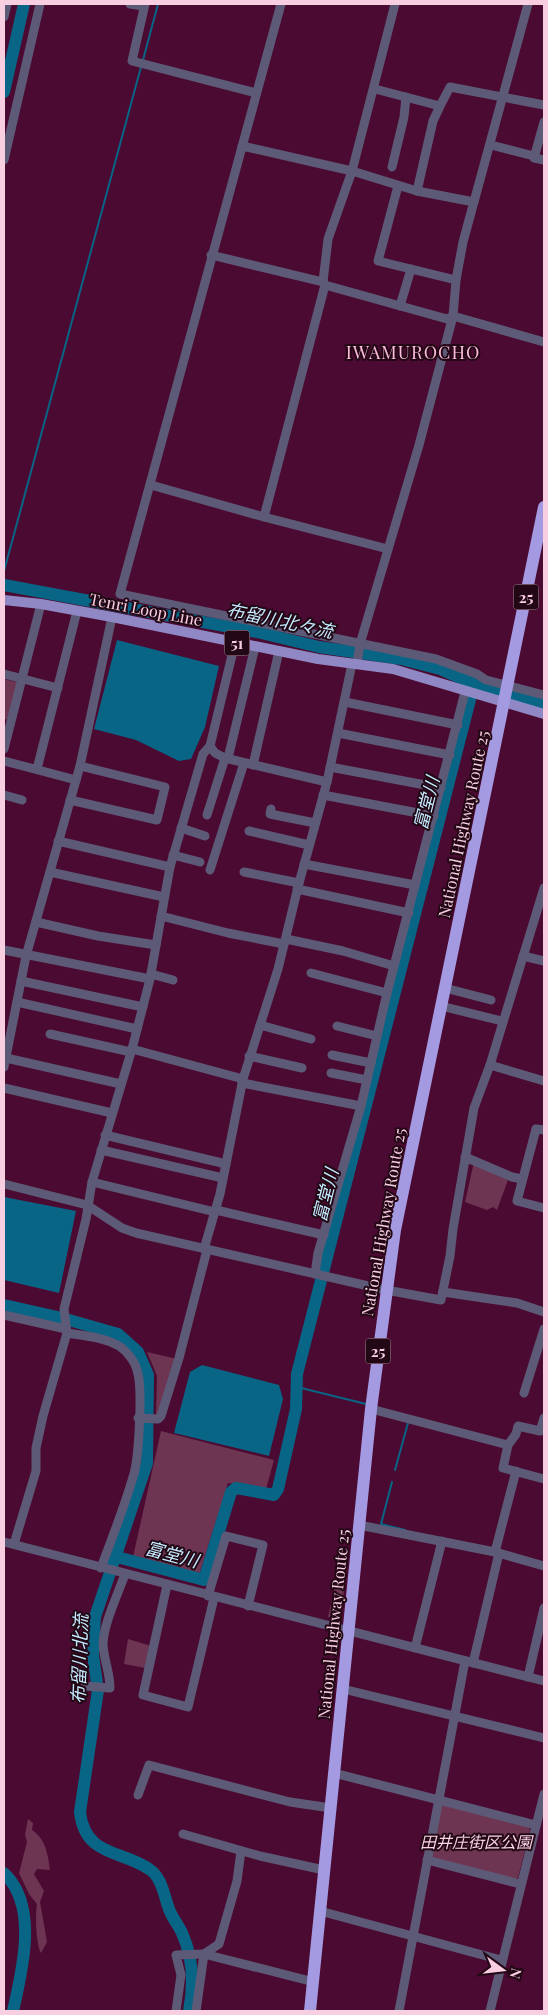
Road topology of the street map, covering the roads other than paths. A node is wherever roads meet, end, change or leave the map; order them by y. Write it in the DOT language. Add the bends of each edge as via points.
graph roads {
  1 [pos="6,4"];
  2 [pos="40,4"];
  3 [pos="130,4"];
  4 [pos="281,4"];
  5 [pos="395,4"];
  6 [pos="528,4"];
  7 [pos="144,5"];
  8 [pos="4,16"];
  9 [pos="375,89"];
  10 [pos="256,93"];
  11 [pos="406,97"];
  12 [pos="502,98"];
  13 [pos="544,105"];
  14 [pos="440,106"];
  15 [pos="544,122"];
  16 [pos="491,145"];
  17 [pos="242,146"];
  18 [pos="534,156"];
  19 [pos="4,160"];
  20 [pos="544,160"];
  21 [pos="392,166"];
  22 [pos="352,171"];
  23 [pos="398,186"];
  24 [pos="417,192"];
  25 [pos="474,202"];
  26 [pos="211,255"];
  27 [pos="411,269"];
  28 [pos="456,280"];
  29 [pos="324,284"];
  30 [pos="400,306"];
  31 [pos="453,316"];
  32 [pos="544,342"];
  33 [pos="151,485"];
  34 [pos="544,507"];
  35 [pos="264,517"];
  36 [pos="388,548"];
  37 [pos="4,601"];
  38 [pos="41,604"];
  39 [pos="77,610"];
  40 [pos="112,617"];
  41 [pos="235,643"];
  42 [pos="360,645"];
  43 [pos="255,647"];
  44 [pos="279,651"];
  45 [pos="355,663"];
  46 [pos="4,674"];
  47 [pos="22,679"];
  48 [pos="58,688"];
  49 [pos="470,693"];
  50 [pos="506,694"];
  51 [pos="544,695"];
  52 [pos="345,702"];
  53 [pos="544,714"];
  54 [pos="458,725"];
  55 [pos="338,733"];
  56 [pos="210,746"];
  57 [pos="4,749"];
  58 [pos="450,755"];
  59 [pos="226,758"];
  60 [pos="4,761"];
  61 [pos="248,764"];
  62 [pos="80,766"];
  63 [pos="330,767"];
  64 [pos="37,769"];
  65 [pos="76,780"];
  66 [pos="327,782"];
  67 [pos="441,788"];
  68 [pos="4,795"];
  69 [pos="324,795"];
  70 [pos="22,800"];
  71 [pos="70,800"];
  72 [pos="271,809"];
  73 [pos="207,815"];
  74 [pos="434,816"];
  75 [pos="315,823"];
  76 [pos="181,828"];
  77 [pos="249,831"];
  78 [pos="205,836"];
  79 [pos="58,841"];
  80 [pos="309,845"];
  81 [pos="173,854"];
  82 [pos="200,862"];
  83 [pos="304,864"];
  84 [pos="170,867"];
  85 [pos="210,870"];
  86 [pos="50,872"];
  87 [pos="244,872"];
  88 [pos="416,885"];
  89 [pos="298,886"];
  90 [pos="544,888"];
  91 [pos="164,897"];
  92 [pos="409,913"];
  93 [pos="161,916"];
  94 [pos="36,922"];
  95 [pos="285,941"];
  96 [pos="156,945"];
  97 [pos="4,950"];
  98 [pos="26,956"];
  99 [pos="523,956"];
  100 [pos="544,961"];
  101 [pos="394,966"];
  102 [pos="310,973"];
  103 [pos="150,976"];
  104 [pos="173,980"];
  105 [pos="21,982"];
  106 [pos="445,988"];
  107 [pos="386,993"];
  108 [pos="491,1000"];
  109 [pos="17,1002"];
  110 [pos="442,1006"];
  111 [pos="143,1007"];
  112 [pos="502,1021"];
  113 [pos="260,1025"];
  114 [pos="337,1026"];
  115 [pos="137,1029"];
  116 [pos="54,1032"];
  117 [pos="377,1036"];
  118 [pos="311,1039"];
  119 [pos="6,1044"];
  120 [pos="131,1050"];
  121 [pos="332,1055"];
  122 [pos="249,1056"];
  123 [pos="5,1062"];
  124 [pos="371,1063"];
  125 [pos="490,1065"];
  126 [pos="302,1068"];
  127 [pos="331,1073"];
  128 [pos="367,1080"];
  129 [pos="243,1081"];
  130 [pos="544,1081"];
  131 [pos="121,1084"];
  132 [pos="4,1088"];
  133 [pos="361,1106"];
  134 [pos="112,1113"];
  135 [pos="544,1130"];
  136 [pos="105,1135"];
  137 [pos="101,1150"];
  138 [pos="465,1157"];
  139 [pos="226,1164"];
  140 [pos="223,1178"];
  141 [pos="522,1179"];
  142 [pos="92,1182"];
  143 [pos="4,1184"];
  144 [pos="87,1205"];
  145 [pos="544,1208"];
  146 [pos="215,1211"];
  147 [pos="324,1235"];
  148 [pos="205,1249"];
  149 [pos="319,1275"];
  150 [pos="386,1290"];
  151 [pos="443,1292"];
  152 [pos="544,1312"];
  153 [pos="4,1315"];
  154 [pos="544,1328"];
  155 [pos="67,1330"];
  156 [pos="524,1393"];
  157 [pos="371,1409"];
  158 [pos="139,1418"];
  159 [pos="544,1418"];
  160 [pos="508,1445"];
  161 [pos="516,1471"];
  162 [pos="544,1479"];
  163 [pos="359,1525"];
  164 [pos="442,1541"];
  165 [pos="4,1542"];
  166 [pos="14,1544"];
  167 [pos="497,1553"];
  168 [pos="544,1566"];
  169 [pos="103,1569"];
  170 [pos="123,1574"];
  171 [pos="167,1585"];
  172 [pos="211,1597"];
  173 [pos="248,1606"];
  174 [pos="544,1608"];
  175 [pos="348,1632"];
  176 [pos="415,1648"];
  177 [pos="469,1662"];
  178 [pos="528,1677"];
  179 [pos="544,1681"];
  180 [pos="87,1686"];
  181 [pos="343,1689"];
  182 [pos="454,1715"];
  183 [pos="544,1738"];
  184 [pos="334,1773"];
  185 [pos="544,1794"];
  186 [pos="138,1796"];
  187 [pos="438,1800"];
  188 [pos="331,1808"];
  189 [pos="535,1827"];
  190 [pos="544,1832"];
  191 [pos="183,1834"];
  192 [pos="240,1850"];
  193 [pos="427,1860"];
  194 [pos="324,1870"];
  195 [pos="520,1884"];
  196 [pos="320,1911"];
  197 [pos="413,1936"];
  198 [pos="201,1955"];
  199 [pos="502,1960"];
  200 [pos="314,1982"];
  201 [pos="176,2011"];
  202 [pos="196,2011"];
  203 [pos="310,2011"];
  204 [pos="399,2011"];
  205 [pos="490,2011"];
  1 -- 8 [label="street"];
  2 -- 19 [label="street"];
  3 -- 7 [label="street"];
  4 -- 10 [label="street"];
  5 -- 9 [label="street"];
  6 -- 12 [label="street"];
  7 -- 10 [label="street" via="132,61"];
  9 -- 11 [label="street"];
  9 -- 22 [label="street"];
  10 -- 17 [label="street"];
  11 -- 14 [label="street"];
  11 -- 21 [label="street"];
  12 -- 13 [label="street"];
  12 -- 14 [label="street" via="450,87"];
  12 -- 16 [label="street"];
  14 -- 24 [label="street" via="433,121"];
  15 -- 18 [label="street"];
  16 -- 18 [label="street"];
  16 -- 25 [label="street"];
  17 -- 22 [label="street"];
  17 -- 26 [label="street"];
  18 -- 20 [label="street"];
  22 -- 23 [label="street"];
  22 -- 29 [label="street" via="328,239"];
  23 -- 24 [label="street"];
  23 -- 27 [label="street" via="378,261"];
  24 -- 25 [label="street"];
  25 -- 28 [label="street"];
  26 -- 29 [label="street"];
  26 -- 33 [label="street"];
  27 -- 28 [label="street"];
  27 -- 30 [label="street"];
  28 -- 31 [label="street"];
  29 -- 30 [label="street"];
  29 -- 35 [label="street"];
  30 -- 31 [label="street" via="447,319"];
  31 -- 32 [label="street"];
  31 -- 36 [label="street"];
  33 -- 35 [label="street"];
  33 -- 42 [label="street" via="120,594"];
  34 -- 50 [label="highway, National Highway Route 25 / 25"];
  35 -- 36 [label="street"];
  36 -- 42 [label="street"];
  37 -- 38 [label="main road, Tenri Loop Line / 51"];
  38 -- 39 [label="main road, Tenri Loop Line / 51"];
  38 -- 47 [label="street"];
  39 -- 40 [label="main road, Tenri Loop Line / 51"];
  39 -- 48 [label="street"];
  40 -- 41 [label="main road, Tenri Loop Line / 51"];
  40 -- 62 [label="street"];
  41 -- 43 [label="main road, Tenri Loop Line / 51"];
  41 -- 56 [label="street"];
  42 -- 45 [label="street"];
  42 -- 50 [label="street" via="436,659 477,674"];
  43 -- 44 [label="main road, Tenri Loop Line / 51"];
  43 -- 59 [label="street"];
  44 -- 45 [label="main road, Tenri Loop Line / 51"];
  44 -- 61 [label="street"];
  45 -- 49 [label="main road, Tenri Loop Line / 51" via="432,679"];
  45 -- 52 [label="street" via="342,701"];
  46 -- 47 [label="street"];
  47 -- 48 [label="street"];
  47 -- 57 [label="street"];
  48 -- 64 [label="street"];
  49 -- 50 [label="main road, Tenri Loop Line / 51"];
  49 -- 54 [label="street"];
  50 -- 51 [label="street"];
  50 -- 53 [label="main road, Tenri Loop Line / 51"];
  50 -- 106 [label="highway, National Highway Route 25 / 25"];
  52 -- 54 [label="street"];
  52 -- 55 [label="street"];
  54 -- 58 [label="street"];
  55 -- 58 [label="street"];
  55 -- 63 [label="street"];
  56 -- 59 [label="street" via="215,753"];
  56 -- 76 [label="street" via="203,754"];
  58 -- 67 [label="street"];
  59 -- 61 [label="street"];
  59 -- 73 [label="street"];
  60 -- 64 [label="street"];
  61 -- 66 [label="street"];
  61 -- 85 [label="street"];
  62 -- 65 [label="street"];
  62 -- 71 [label="street" via="165,787 156,820"];
  63 -- 66 [label="street"];
  63 -- 67 [label="street"];
  64 -- 65 [label="street"];
  65 -- 71 [label="street"];
  66 -- 69 [label="street"];
  67 -- 74 [label="street"];
  68 -- 70 [label="street"];
  69 -- 74 [label="street"];
  69 -- 75 [label="street"];
  71 -- 79 [label="street"];
  72 -- 75 [label="street" via="270,814"];
  74 -- 88 [label="street"];
  75 -- 80 [label="street"];
  76 -- 78 [label="street"];
  76 -- 81 [label="street"];
  77 -- 80 [label="street"];
  79 -- 84 [label="street"];
  79 -- 86 [label="street"];
  80 -- 83 [label="street"];
  81 -- 82 [label="street"];
  81 -- 84 [label="street"];
  83 -- 88 [label="street"];
  83 -- 89 [label="street"];
  84 -- 91 [label="street"];
  86 -- 91 [label="street"];
  86 -- 94 [label="street"];
  87 -- 89 [label="street"];
  88 -- 92 [label="street"];
  89 -- 92 [label="street"];
  89 -- 95 [label="street"];
  90 -- 99 [label="street"];
  91 -- 93 [label="street"];
  92 -- 101 [label="street"];
  93 -- 95 [label="street" via="228,933"];
  93 -- 96 [label="street"];
  94 -- 96 [label="street"];
  94 -- 98 [label="street"];
  95 -- 101 [label="street" via="343,951"];
  95 -- 113 [label="street"];
  96 -- 103 [label="street"];
  97 -- 98 [label="street"];
  98 -- 103 [label="street"];
  98 -- 105 [label="street"];
  99 -- 100 [label="street"];
  99 -- 112 [label="street"];
  101 -- 107 [label="street"];
  102 -- 107 [label="street"];
  103 -- 104 [label="street"];
  103 -- 111 [label="street"];
  105 -- 109 [label="street"];
  105 -- 111 [label="street"];
  106 -- 108 [label="street"];
  106 -- 110 [label="highway, National Highway Route 25 / 25"];
  107 -- 117 [label="street"];
  109 -- 115 [label="street"];
  109 -- 119 [label="street"];
  110 -- 112 [label="street"];
  110 -- 150 [label="highway, National Highway Route 25 / 25" via="395,1230"];
  111 -- 115 [label="street"];
  112 -- 125 [label="street"];
  113 -- 118 [label="street"];
  113 -- 122 [label="street"];
  114 -- 117 [label="street"];
  115 -- 120 [label="street"];
  116 -- 120 [label="street"];
  117 -- 124 [label="street"];
  119 -- 123 [label="street"];
  120 -- 129 [label="street"];
  120 -- 131 [label="street"];
  121 -- 124 [label="street"];
  122 -- 126 [label="street"];
  122 -- 129 [label="street"];
  123 -- 131 [label="street"];
  124 -- 128 [label="street"];
  125 -- 130 [label="street"];
  125 -- 138 [label="street" via="474,1108"];
  127 -- 128 [label="street"];
  128 -- 133 [label="street"];
  129 -- 133 [label="street"];
  129 -- 139 [label="street"];
  131 -- 134 [label="street"];
  132 -- 134 [label="street"];
  133 -- 147 [label="street"];
  134 -- 136 [label="street"];
  135 -- 141 [label="street" via="536,1129"];
  136 -- 137 [label="street"];
  136 -- 139 [label="street"];
  137 -- 140 [label="street"];
  137 -- 142 [label="street"];
  138 -- 141 [label="street"];
  138 -- 151 [label="street"];
  139 -- 140 [label="street"];
  140 -- 146 [label="street"];
  141 -- 145 [label="street" via="517,1201"];
  142 -- 144 [label="street"];
  142 -- 146 [label="street"];
  143 -- 144 [label="street"];
  144 -- 148 [label="street" via="122,1228"];
  144 -- 155 [label="street" via="64,1309"];
  146 -- 147 [label="street"];
  146 -- 148 [label="street"];
  147 -- 149 [label="street"];
  148 -- 149 [label="street"];
  148 -- 158 [label="street" via="179,1358 161,1416 158,1419"];
  149 -- 150 [label="street"];
  150 -- 151 [label="street" via="441,1300"];
  150 -- 157 [label="highway, National Highway Route 25 / 25"];
  151 -- 152 [label="street" via="517,1303"];
  153 -- 155 [label="street"];
  154 -- 156 [label="street"];
  155 -- 158 [label="street" via="120,1346 131,1358 137,1370"];
  155 -- 166 [label="street" via="43,1416 36,1448 36,1471"];
  157 -- 160 [label="street"];
  157 -- 163 [label="highway, National Highway Route 25 / 25"];
  158 -- 169 [label="street" via="134,1476"];
  159 -- 160 [label="street" via="540,1431 518,1426"];
  160 -- 161 [label="street" via="503,1468"];
  161 -- 162 [label="street"];
  161 -- 167 [label="street"];
  163 -- 164 [label="street"];
  163 -- 175 [label="highway, National Highway Route 25 / 25"];
  164 -- 167 [label="street"];
  164 -- 176 [label="street"];
  165 -- 166 [label="street"];
  166 -- 169 [label="street"];
  167 -- 168 [label="street"];
  167 -- 177 [label="street"];
  169 -- 170 [label="street"];
  170 -- 171 [label="street"];
  170 -- 180 [label="street" via="103,1646 110,1688"];
  171 -- 172 [label="street"];
  171 -- 172 [label="street" via="143,1695 188,1707"];
  172 -- 173 [label="street"];
  172 -- 173 [label="street" via="226,1536 263,1545"];
  173 -- 175 [label="street"];
  174 -- 178 [label="street"];
  175 -- 176 [label="street"];
  175 -- 181 [label="highway, National Highway Route 25 / 25"];
  176 -- 177 [label="street"];
  177 -- 178 [label="street"];
  177 -- 182 [label="street"];
  178 -- 179 [label="street"];
  181 -- 182 [label="street"];
  181 -- 184 [label="highway, National Highway Route 25 / 25"];
  182 -- 183 [label="street"];
  182 -- 187 [label="street"];
  184 -- 187 [label="street"];
  184 -- 188 [label="highway, National Highway Route 25 / 25"];
  185 -- 189 [label="street"];
  186 -- 188 [label="street" via="149,1765 290,1802"];
  187 -- 189 [label="street"];
  187 -- 193 [label="street"];
  188 -- 194 [label="highway, National Highway Route 25 / 25"];
  189 -- 190 [label="street"];
  189 -- 195 [label="street"];
  191 -- 192 [label="street"];
  192 -- 194 [label="street"];
  192 -- 198 [label="street" via="237,1881 220,1944"];
  193 -- 195 [label="street"];
  193 -- 197 [label="street"];
  194 -- 196 [label="highway, National Highway Route 25 / 25"];
  195 -- 199 [label="street"];
  196 -- 197 [label="street"];
  196 -- 200 [label="highway, National Highway Route 25 / 25"];
  197 -- 199 [label="street"];
  197 -- 204 [label="street"];
  198 -- 200 [label="street"];
  198 -- 201 [label="street" via="176,1955 181,1975"];
  198 -- 202 [label="street"];
  199 -- 205 [label="street"];
  200 -- 203 [label="highway, National Highway Route 25 / 25"];
}
